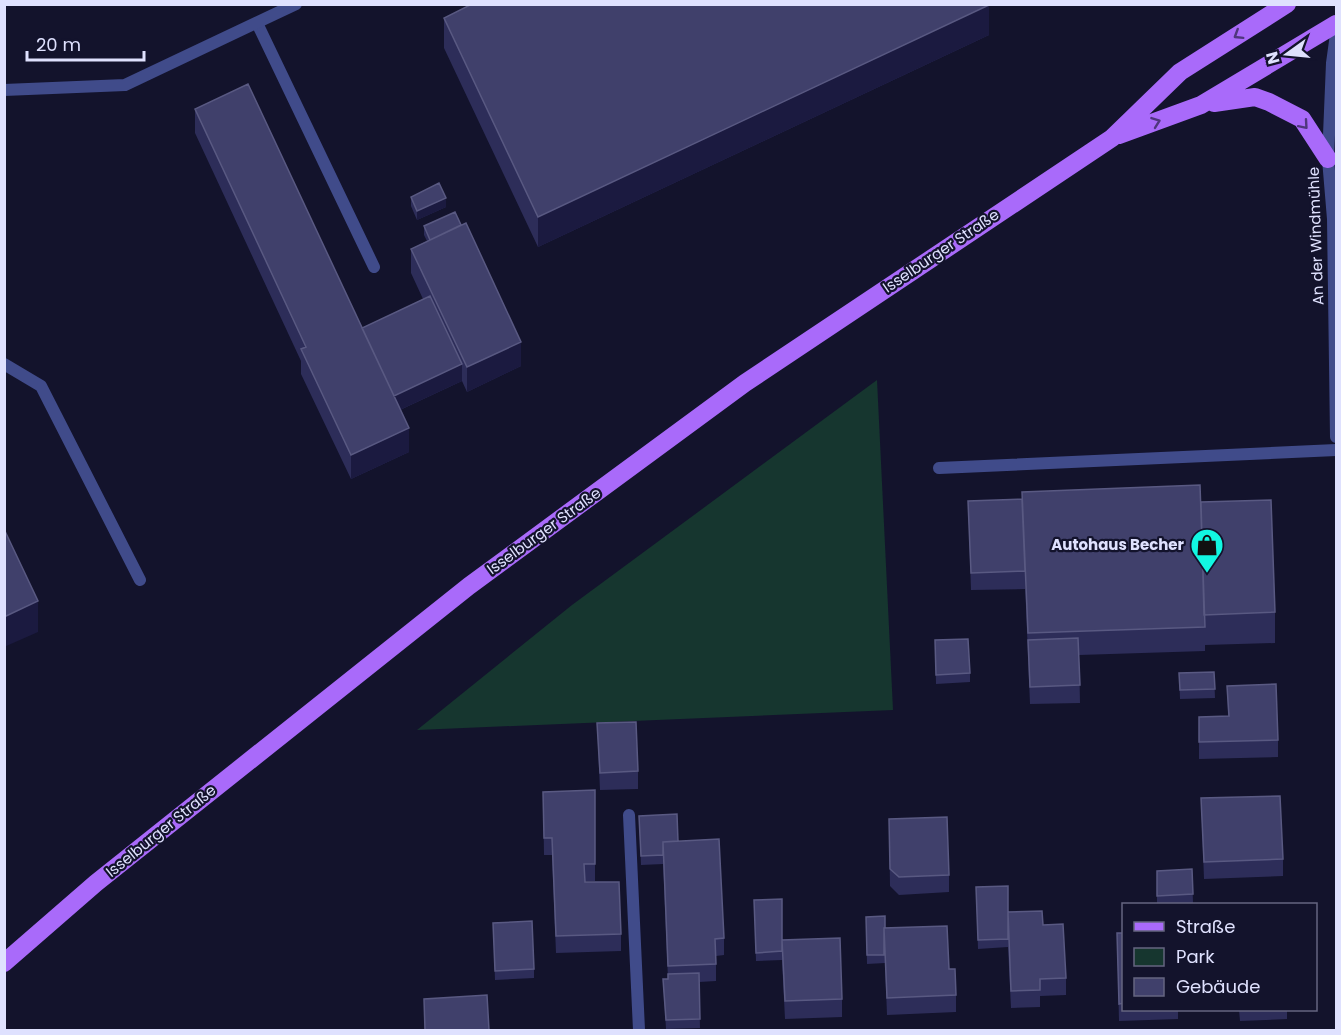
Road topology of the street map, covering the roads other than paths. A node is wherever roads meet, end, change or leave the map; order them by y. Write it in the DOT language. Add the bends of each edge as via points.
graph roads {
  1 [pos="296,4"];
  2 [pos="1287,4"];
  3 [pos="257,23"];
  4 [pos="1336,24"];
  5 [pos="1336,34"];
  6 [pos="4,90"];
  7 [pos="1201,105"];
  8 [pos="1112,138"];
  9 [pos="1328,159"];
  10 [pos="374,267"];
  11 [pos="4,364"];
  12 [pos="1336,437"];
  13 [pos="1336,450"];
  14 [pos="939,468"];
  15 [pos="140,580"];
  16 [pos="628,815"];
  17 [pos="4,963"];
  18 [pos="639,1030"];
  1 -- 3 [label="street"];
  2 -- 8 [label="main road, Isselburger Straße, one-way" via="1180,72"];
  3 -- 6 [label="street" via="125,85"];
  3 -- 10 [label="street"];
  4 -- 7 [label="main road, Isselburger Straße"];
  5 -- 9 [label="street, An der Windmühle"];
  8 -- 7 [label="main road, Isselburger Straße, one-way"];
  7 -- 9 [label="main road, one-way" via="1255,97 1269,102 1302,119"];
  8 -- 17 [label="main road, Isselburger Straße" via="745,383 488,572 96,883"];
  9 -- 12 [label="street, An der Windmühle" via="1333,219"];
  11 -- 15 [label="street" via="41,386"];
  13 -- 14 [label="street"];
  16 -- 18 [label="street"];
}
